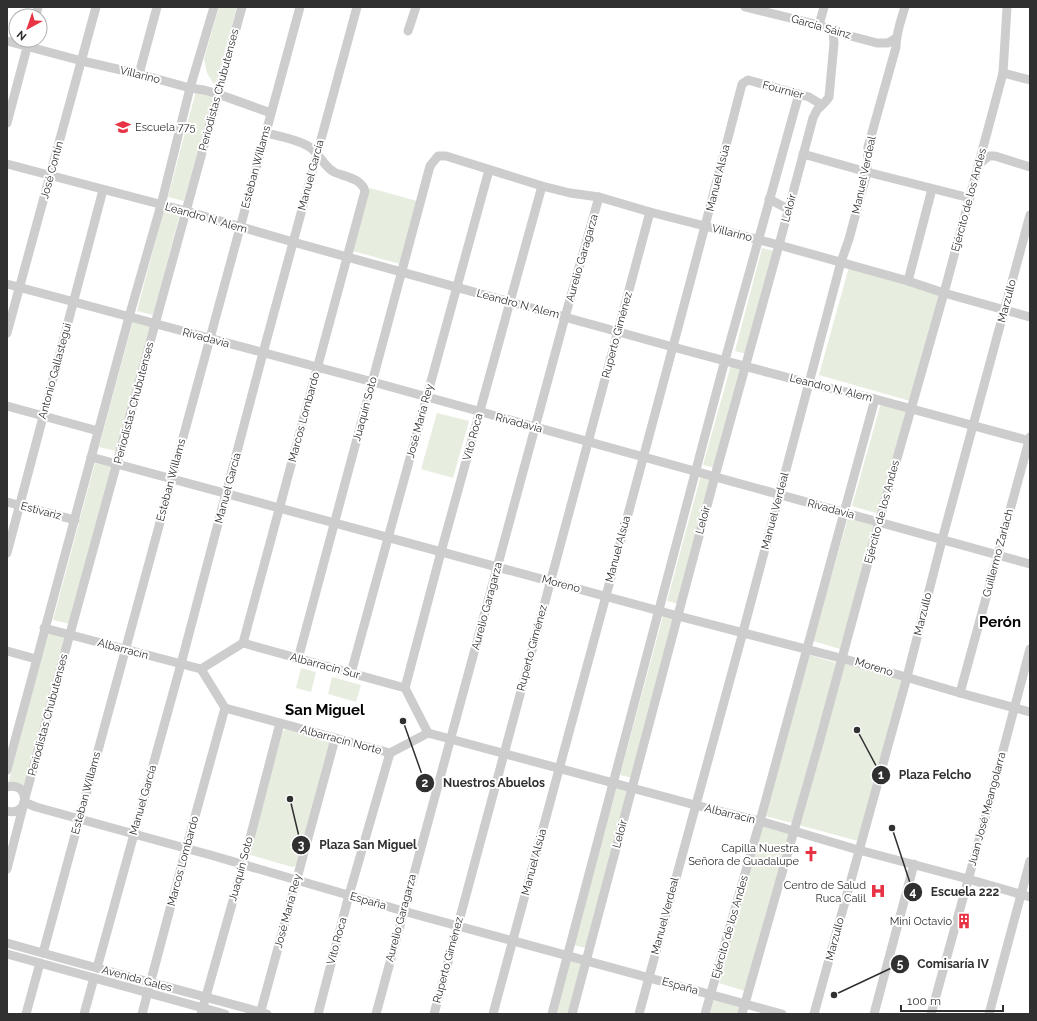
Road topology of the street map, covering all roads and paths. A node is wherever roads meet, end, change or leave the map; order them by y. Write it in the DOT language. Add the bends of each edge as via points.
graph roads {
  1 [pos="96,7"];
  2 [pos="157,7"];
  3 [pos="214,7"];
  4 [pos="242,7"];
  5 [pos="300,7"];
  6 [pos="357,7"];
  7 [pos="416,7"];
  8 [pos="745,7"];
  9 [pos="824,7"];
  10 [pos="905,7"];
  11 [pos="1007,7"];
  12 [pos="764,10"];
  13 [pos="819,25"];
  14 [pos="833,30"];
  15 [pos="408,31"];
  16 [pos="896,38"];
  17 [pos="27,48"];
  18 [pos="43,48"];
  19 [pos="82,61"];
  20 [pos="1003,73"];
  21 [pos="139,74"];
  22 [pos="1030,80"];
  23 [pos="742,84"];
  24 [pos="190,88"];
  25 [pos="218,94"];
  26 [pos="799,94"];
  27 [pos="822,105"];
  28 [pos="271,113"];
  29 [pos="7,123"];
  30 [pos="266,133"];
  31 [pos="317,154"];
  32 [pos="803,154"];
  33 [pos="434,161"];
  34 [pos="7,164"];
  35 [pos="979,164"];
  36 [pos="1030,166"];
  37 [pos="489,170"];
  38 [pos="867,172"];
  39 [pos="50,176"];
  40 [pos="542,186"];
  41 [pos="932,189"];
  42 [pos="104,190"];
  43 [pos="599,198"];
  44 [pos="970,198"];
  45 [pos="769,200"];
  46 [pos="161,205"];
  47 [pos="788,209"];
  48 [pos="186,211"];
  49 [pos="650,212"];
  50 [pos="1030,214"];
  51 [pos="706,226"];
  52 [pos="240,227"];
  53 [pos="758,239"];
  54 [pos="293,242"];
  55 [pos="779,245"];
  56 [pos="347,257"];
  57 [pos="841,262"];
  58 [pos="402,272"];
  59 [pos="908,281"];
  60 [pos="7,284"];
  61 [pos="20,287"];
  62 [pos="457,287"];
  63 [pos="944,293"];
  64 [pos="74,302"];
  65 [pos="510,302"];
  66 [pos="1004,310"];
  67 [pos="129,317"];
  68 [pos="565,317"];
  69 [pos="1030,317"];
  70 [pos="155,324"];
  71 [pos="618,332"];
  72 [pos="7,333"];
  73 [pos="210,339"];
  74 [pos="673,347"];
  75 [pos="263,353"];
  76 [pos="725,360"];
  77 [pos="745,366"];
  78 [pos="317,368"];
  79 [pos="373,382"];
  80 [pos="808,383"];
  81 [pos="427,397"];
  82 [pos="875,400"];
  83 [pos="7,406"];
  84 [pos="910,409"];
  85 [pos="480,412"];
  86 [pos="43,416"];
  87 [pos="973,426"];
  88 [pos="535,427"];
  89 [pos="98,431"];
  90 [pos="1030,440"];
  91 [pos="588,442"];
  92 [pos="91,457"];
  93 [pos="643,457"];
  94 [pos="117,464"];
  95 [pos="696,472"];
  96 [pos="715,476"];
  97 [pos="172,479"];
  98 [pos="226,494"];
  99 [pos="779,494"];
  100 [pos="7,502"];
  101 [pos="20,505"];
  102 [pos="280,508"];
  103 [pos="844,512"];
  104 [pos="75,520"];
  105 [pos="879,522"];
  106 [pos="334,523"];
  107 [pos="389,538"];
  108 [pos="942,540"];
  109 [pos="7,552"];
  110 [pos="441,552"];
  111 [pos="997,555"];
  112 [pos="1030,564"];
  113 [pos="497,567"];
  114 [pos="550,581"];
  115 [pos="606,596"];
  116 [pos="659,611"];
  117 [pos="678,616"];
  118 [pos="44,628"];
  119 [pos="742,632"];
  120 [pos="70,635"];
  121 [pos="243,643"];
  122 [pos="125,649"];
  123 [pos="806,649"];
  124 [pos="1030,649"];
  125 [pos="7,652"];
  126 [pos="298,658"];
  127 [pos="842,658"];
  128 [pos="36,659"];
  129 [pos="181,664"];
  130 [pos="201,669"];
  131 [pos="351,673"];
  132 [pos="907,677"];
  133 [pos="405,688"];
  134 [pos="960,693"];
  135 [pos="225,708"];
  136 [pos="1015,708"];
  137 [pos="1030,712"];
  138 [pos="280,724"];
  139 [pos="428,733"];
  140 [pos="335,739"];
  141 [pos="451,739"];
  142 [pos="390,753"];
  143 [pos="504,753"];
  144 [pos="559,768"];
  145 [pos="7,770"];
  146 [pos="613,783"];
  147 [pos="7,787"];
  148 [pos="632,788"];
  149 [pos="25,801"];
  150 [pos="695,805"];
  151 [pos="7,811"];
  152 [pos="79,819"];
  153 [pos="760,821"];
  154 [pos="794,831"];
  155 [pos="134,834"];
  156 [pos="186,849"];
  157 [pos="859,849"];
  158 [pos="1030,861"];
  159 [pos="914,864"];
  160 [pos="243,865"];
  161 [pos="7,869"];
  162 [pos="968,879"];
  163 [pos="296,880"];
  164 [pos="349,895"];
  165 [pos="1025,896"];
  166 [pos="403,911"];
  167 [pos="457,925"];
  168 [pos="512,940"];
  169 [pos="7,943"];
  170 [pos="42,953"];
  171 [pos="7,954"];
  172 [pos="567,956"];
  173 [pos="586,960"];
  174 [pos="40,963"];
  175 [pos="97,968"];
  176 [pos="94,978"];
  177 [pos="649,978"];
  178 [pos="151,982"];
  179 [pos="148,993"];
  180 [pos="710,994"];
  181 [pos="206,998"];
  182 [pos="745,1004"];
  183 [pos="202,1011"];
  184 [pos="263,1013"];
  185 [pos="26,1014"];
  186 [pos="84,1014"];
  187 [pos="142,1014"];
  188 [pos="225,1014"];
  189 [pos="318,1014"];
  190 [pos="376,1014"];
  191 [pos="434,1014"];
  192 [pos="492,1014"];
  193 [pos="552,1014"];
  194 [pos="572,1014"];
  195 [pos="639,1014"];
  196 [pos="705,1014"];
  197 [pos="742,1014"];
  198 [pos="782,1014"];
  199 [pos="814,1014"];
  200 [pos="874,1014"];
  201 [pos="931,1014"];
  202 [pos="988,1014"];
  1 -- 19 [label="street, José Contín"];
  2 -- 21 [label="street"];
  3 -- 24 [label="street"];
  4 -- 25 [label="street, Periodistas Chubutenses"];
  5 -- 28 [label="street, Esteban Willams"];
  6 -- 31 [label="street, Manuel García"];
  7 -- 15 [label="street"];
  8 -- 12 [label="street, García Sáinz"];
  9 -- 13 [label="street"];
  10 -- 16 [label="street, Manuel Verdeal"];
  11 -- 20 [label="street, Ejército de los Andes"];
  12 -- 13 [label="street, García Sáinz"];
  13 -- 14 [label="street, García Sáinz"];
  14 -- 16 [label="street, García Sáinz" via="884,44"];
  14 -- 27 [label="street, Leloir" via="829,97"];
  16 -- 38 [label="street, Manuel Verdeal" via="896,47 868,147"];
  17 -- 29 [label="street"];
  18 -- 19 [label="street, Villarino"];
  19 -- 21 [label="street, Villarino"];
  19 -- 39 [label="street, José Contín"];
  20 -- 22 [label="street"];
  20 -- 35 [label="street, Ejército de los Andes"];
  21 -- 24 [label="street, Villarino"];
  23 -- 26 [label="street, Fournier" via="748,80"];
  23 -- 51 [label="street, Manuel Alsúa"];
  24 -- 25 [label="street, Villarino"];
  24 -- 46 [label="street"];
  25 -- 28 [label="street, Villarino"];
  25 -- 48 [label="street, Periodistas Chubutenses"];
  26 -- 27 [label="street, Fournier"];
  26 -- 45 [label="street, Leloir"];
  27 -- 32 [label="street, Leloir" via="812,118"];
  28 -- 30 [label="street, Esteban Willams"];
  30 -- 31 [label="street" via="309,146"];
  30 -- 52 [label="street, Esteban Willams"];
  31 -- 54 [label="street, Manuel García"];
  31 -- 56 [label="street, Marcos Lombardo" via="328,168 364,186 365,191"];
  32 -- 38 [label="street"];
  32 -- 47 [label="street, Leloir"];
  33 -- 37 [label="street, Villarino" via="438,156 446,156"];
  33 -- 58 [label="street, Juaquín Soto" via="430,166"];
  34 -- 39 [label="street, Leandro N. Alem"];
  35 -- 36 [label="street" via="989,156 995,156"];
  35 -- 44 [label="street, Ejército de los Andes"];
  37 -- 40 [label="street, Villarino"];
  37 -- 62 [label="street, José María Rey"];
  38 -- 41 [label="street"];
  38 -- 57 [label="street, Manuel Verdeal"];
  39 -- 42 [label="street, Leandro N. Alem"];
  39 -- 61 [label="street, José Contín"];
  40 -- 43 [label="street, Villarino"];
  40 -- 65 [label="street, Vito Roca"];
  41 -- 44 [label="street"];
  41 -- 59 [label="street"];
  42 -- 46 [label="street, Leandro N. Alem"];
  42 -- 64 [label="street, Antonio Gallastegui"];
  43 -- 49 [label="street, Villarino"];
  43 -- 68 [label="street, Aurelio Garagarza"];
  44 -- 63 [label="street, Ejército de los Andes"];
  45 -- 47 [label="street"];
  45 -- 53 [label="street, Leloir"];
  46 -- 48 [label="street, Leandro N. Alem"];
  46 -- 67 [label="street"];
  47 -- 55 [label="street, Leloir"];
  48 -- 52 [label="street, Leandro N. Alem"];
  48 -- 70 [label="street, Periodistas Chubutenses"];
  49 -- 51 [label="street, Villarino"];
  49 -- 71 [label="street, Ruperto Giménez"];
  50 -- 66 [label="street, Marzullo"];
  51 -- 53 [label="street, Villarino"];
  51 -- 74 [label="street, Manuel Alsúa"];
  52 -- 54 [label="street, Leandro N. Alem"];
  52 -- 73 [label="street, Esteban Willams"];
  53 -- 55 [label="street, Villarino"];
  53 -- 76 [label="street, Leloir"];
  54 -- 56 [label="street, Leandro N. Alem"];
  54 -- 75 [label="street, Manuel García"];
  55 -- 57 [label="street, Villarino"];
  55 -- 77 [label="street, Leloir"];
  56 -- 58 [label="street, Leandro N. Alem"];
  56 -- 78 [label="street, Marcos Lombardo"];
  57 -- 59 [label="street, Villarino"];
  57 -- 80 [label="street, Manuel Verdeal"];
  58 -- 62 [label="street, Leandro N. Alem"];
  58 -- 79 [label="street, Juaquín Soto"];
  59 -- 63 [label="street, Villarino"];
  60 -- 61 [label="street, Rivadavia"];
  61 -- 64 [label="street, Rivadavia"];
  61 -- 72 [label="street, José Contín"];
  62 -- 65 [label="street, Leandro N. Alem"];
  62 -- 81 [label="street, José María Rey"];
  63 -- 66 [label="street, Villarino"];
  63 -- 84 [label="street, Ejército de los Andes"];
  64 -- 67 [label="street, Rivadavia"];
  64 -- 86 [label="street, Antonio Gallastegui"];
  65 -- 68 [label="street, Leandro N. Alem"];
  65 -- 85 [label="street, Vito Roca"];
  66 -- 69 [label="street, Villarino"];
  66 -- 87 [label="street, Marzullo"];
  67 -- 70 [label="street, Rivadavia"];
  67 -- 89 [label="street"];
  68 -- 71 [label="street, Leandro N. Alem"];
  68 -- 88 [label="street, Aurelio Garagarza"];
  70 -- 73 [label="street, Rivadavia"];
  70 -- 94 [label="street, Periodistas Chubutenses"];
  71 -- 74 [label="street, Leandro N. Alem"];
  71 -- 91 [label="street, Ruperto Giménez"];
  73 -- 75 [label="street, Rivadavia"];
  73 -- 97 [label="street, Esteban Willams"];
  74 -- 76 [label="street, Leandro N. Alem"];
  74 -- 93 [label="street, Manuel Alsúa"];
  75 -- 78 [label="street, Rivadavia"];
  75 -- 98 [label="street, Manuel García"];
  76 -- 77 [label="street, Leandro N. Alem"];
  76 -- 95 [label="street, Leloir"];
  77 -- 80 [label="street, Leandro N. Alem"];
  77 -- 96 [label="street, Leloir"];
  78 -- 79 [label="street, Rivadavia"];
  78 -- 102 [label="street, Marcos Lombardo"];
  79 -- 81 [label="street, Rivadavia"];
  79 -- 106 [label="street, Juaquín Soto"];
  80 -- 82 [label="street, Leandro N. Alem"];
  80 -- 99 [label="street, Manuel Verdeal"];
  81 -- 85 [label="street, Rivadavia"];
  81 -- 107 [label="street, José María Rey"];
  82 -- 84 [label="street, Leandro N. Alem"];
  82 -- 103 [label="street, Ejército de los Andes"];
  83 -- 86 [label="street"];
  84 -- 87 [label="street, Leandro N. Alem"];
  84 -- 105 [label="street, Ejército de los Andes"];
  85 -- 88 [label="street, Rivadavia"];
  85 -- 110 [label="street, Vito Roca"];
  86 -- 89 [label="street"];
  86 -- 101 [label="street, Antonio Gallastegui"];
  87 -- 90 [label="street, Leandro N. Alem"];
  87 -- 108 [label="street, Marzullo"];
  88 -- 91 [label="street, Rivadavia"];
  88 -- 113 [label="street, Aurelio Garagarza"];
  89 -- 92 [label="street"];
  90 -- 111 [label="street, Guillermo Zarlach"];
  91 -- 93 [label="street, Rivadavia"];
  91 -- 114 [label="street, Ruperto Giménez"];
  92 -- 94 [label="street, Moreno"];
  92 -- 104 [label="street"];
  93 -- 95 [label="street, Rivadavia"];
  93 -- 115 [label="street, Manuel Alsúa"];
  94 -- 97 [label="street, Moreno"];
  94 -- 120 [label="street, Periodistas Chubutenses"];
  95 -- 96 [label="street, Rivadavia"];
  95 -- 116 [label="street, Leloir"];
  96 -- 99 [label="street, Rivadavia"];
  96 -- 117 [label="street, Leloir"];
  97 -- 98 [label="street, Moreno"];
  97 -- 122 [label="street, Esteban Willams"];
  98 -- 102 [label="street, Moreno"];
  98 -- 129 [label="street, Manuel García"];
  99 -- 103 [label="street, Rivadavia"];
  99 -- 119 [label="street, Manuel Verdeal"];
  100 -- 101 [label="street, Estivariz"];
  101 -- 104 [label="street, Estivariz"];
  101 -- 109 [label="street, Antonio Gallastegui"];
  102 -- 106 [label="street, Moreno"];
  102 -- 121 [label="street, Marcos Lombardo"];
  103 -- 105 [label="street, Rivadavia"];
  103 -- 123 [label="street, Ejército de los Andes"];
  104 -- 118 [label="street"];
  105 -- 108 [label="street, Rivadavia"];
  105 -- 127 [label="street, Ejército de los Andes"];
  106 -- 107 [label="street, Moreno"];
  106 -- 126 [label="street, Juaquín Soto"];
  107 -- 110 [label="street, Moreno"];
  107 -- 131 [label="street, José María Rey"];
  108 -- 111 [label="street, Rivadavia"];
  108 -- 132 [label="street, Marzullo"];
  110 -- 113 [label="street, Moreno"];
  110 -- 133 [label="street, Vito Roca"];
  111 -- 112 [label="street, Rivadavia"];
  111 -- 134 [label="street, Guillermo Zarlach"];
  113 -- 114 [label="street, Moreno"];
  113 -- 141 [label="street, Aurelio Garagarza"];
  114 -- 115 [label="street, Moreno"];
  114 -- 143 [label="street, Ruperto Giménez"];
  115 -- 116 [label="street, Moreno"];
  115 -- 144 [label="street, Manuel Alsúa"];
  116 -- 117 [label="street, Moreno"];
  116 -- 146 [label="street, Leloir"];
  117 -- 119 [label="street, Moreno"];
  117 -- 148 [label="street, Leloir"];
  118 -- 120 [label="street, Albarracín"];
  118 -- 128 [label="street"];
  119 -- 123 [label="street, Moreno"];
  119 -- 150 [label="street, Manuel Verdeal"];
  120 -- 122 [label="street, Albarracín"];
  120 -- 149 [label="street, Periodistas Chubutenses"];
  121 -- 126 [label="street, Albarracín Sur"];
  121 -- 130 [label="street"];
  122 -- 129 [label="street, Albarracín"];
  122 -- 152 [label="street, Esteban Willams"];
  123 -- 127 [label="street, Moreno"];
  123 -- 153 [label="street, Ejército de los Andes"];
  124 -- 136 [label="street, Juan José Meangolarra"];
  125 -- 128 [label="street"];
  126 -- 131 [label="street, Albarracín Sur"];
  127 -- 132 [label="street, Moreno"];
  127 -- 154 [label="street, Ejército de los Andes"];
  128 -- 145 [label="street"];
  129 -- 130 [label="street, Albarracín"];
  129 -- 155 [label="street, Manuel García"];
  130 -- 135 [label="street"];
  131 -- 133 [label="street, Albarracín Sur"];
  132 -- 134 [label="street, Moreno"];
  132 -- 157 [label="street, Marzullo"];
  133 -- 139 [label="street"];
  134 -- 136 [label="street, Moreno"];
  135 -- 138 [label="street, Albarracín Norte"];
  135 -- 156 [label="street, Marcos Lombardo"];
  136 -- 137 [label="street, Moreno"];
  136 -- 162 [label="street, Juan José Meangolarra"];
  138 -- 140 [label="street, Albarracín Norte"];
  138 -- 160 [label="street, Juaquín Soto"];
  139 -- 141 [label="street, Albarracín"];
  139 -- 142 [label="street, Albarracín Norte"];
  140 -- 142 [label="street, Albarracín Norte"];
  140 -- 163 [label="street, José María Rey"];
  141 -- 143 [label="street, Albarracín"];
  141 -- 166 [label="street, Aurelio Garagarza"];
  142 -- 164 [label="street, Vito Roca"];
  143 -- 144 [label="street, Albarracín"];
  143 -- 167 [label="street, Ruperto Giménez"];
  144 -- 146 [label="street, Albarracín"];
  144 -- 168 [label="street, Manuel Alsúa"];
  146 -- 148 [label="street, Albarracín"];
  146 -- 172 [label="street, Leloir"];
  147 -- 149 [label="street" via="19,788 24,794"];
  148 -- 150 [label="street, Albarracín"];
  148 -- 173 [label="street, Leloir"];
  149 -- 151 [label="street" via="19,810"];
  149 -- 152 [label="street, España" via="36,807"];
  149 -- 161 [label="street, Periodistas Chubutenses"];
  150 -- 153 [label="street, Albarracín"];
  150 -- 177 [label="street, Manuel Verdeal"];
  152 -- 155 [label="street, España"];
  152 -- 170 [label="street, Esteban Willams"];
  153 -- 154 [label="street, Albarracín"];
  153 -- 180 [label="street, Ejército de los Andes"];
  154 -- 157 [label="street, Albarracín"];
  154 -- 182 [label="street, Ejército de los Andes"];
  155 -- 156 [label="street, España"];
  155 -- 175 [label="street, Manuel García"];
  156 -- 160 [label="street, España"];
  156 -- 178 [label="street, Marcos Lombardo"];
  157 -- 159 [label="street, Albarracín"];
  157 -- 199 [label="street, Marzullo"];
  158 -- 165 [label="street"];
  159 -- 162 [label="street, Albarracín"];
  159 -- 200 [label="street"];
  160 -- 163 [label="street, España"];
  160 -- 181 [label="street, Juaquín Soto"];
  162 -- 165 [label="street, Albarracín"];
  162 -- 201 [label="street, Juan José Meangolarra"];
  163 -- 164 [label="street, España"];
  163 -- 184 [label="street, José María Rey"];
  164 -- 166 [label="street, España"];
  164 -- 189 [label="street, Vito Roca"];
  165 -- 202 [label="street"];
  166 -- 167 [label="street, España"];
  166 -- 190 [label="street, Aurelio Garagarza"];
  167 -- 168 [label="street, España"];
  167 -- 191 [label="street, Ruperto Giménez"];
  168 -- 172 [label="street, España"];
  168 -- 192 [label="street, Manuel Alsúa"];
  169 -- 170 [label="street, Avenida Gales"];
  170 -- 175 [label="street, Avenida Gales"];
  171 -- 174 [label="street, Avenida Gales"];
  172 -- 173 [label="street, España"];
  172 -- 193 [label="street, Leloir"];
  173 -- 177 [label="street, España"];
  173 -- 194 [label="street, Leloir"];
  174 -- 176 [label="street, Avenida Gales"];
  174 -- 185 [label="street"];
  175 -- 178 [label="street, Avenida Gales"];
  176 -- 179 [label="street, Avenida Gales"];
  176 -- 186 [label="street"];
  177 -- 180 [label="street, España"];
  177 -- 195 [label="street, Manuel Verdeal"];
  178 -- 179 [label="street, Marcos Lombardo"];
  178 -- 181 [label="street, Avenida Gales"];
  179 -- 183 [label="street, Avenida Gales"];
  179 -- 187 [label="street, Marcos Lombardo"];
  180 -- 182 [label="street, España"];
  180 -- 196 [label="street, Ejército de los Andes"];
  181 -- 183 [label="street, Juaquín Soto"];
  181 -- 184 [label="street, Avenida Gales"];
  182 -- 197 [label="street, Ejército de los Andes"];
  182 -- 198 [label="street, España"];
  183 -- 188 [label="street, Avenida Gales"];
}
